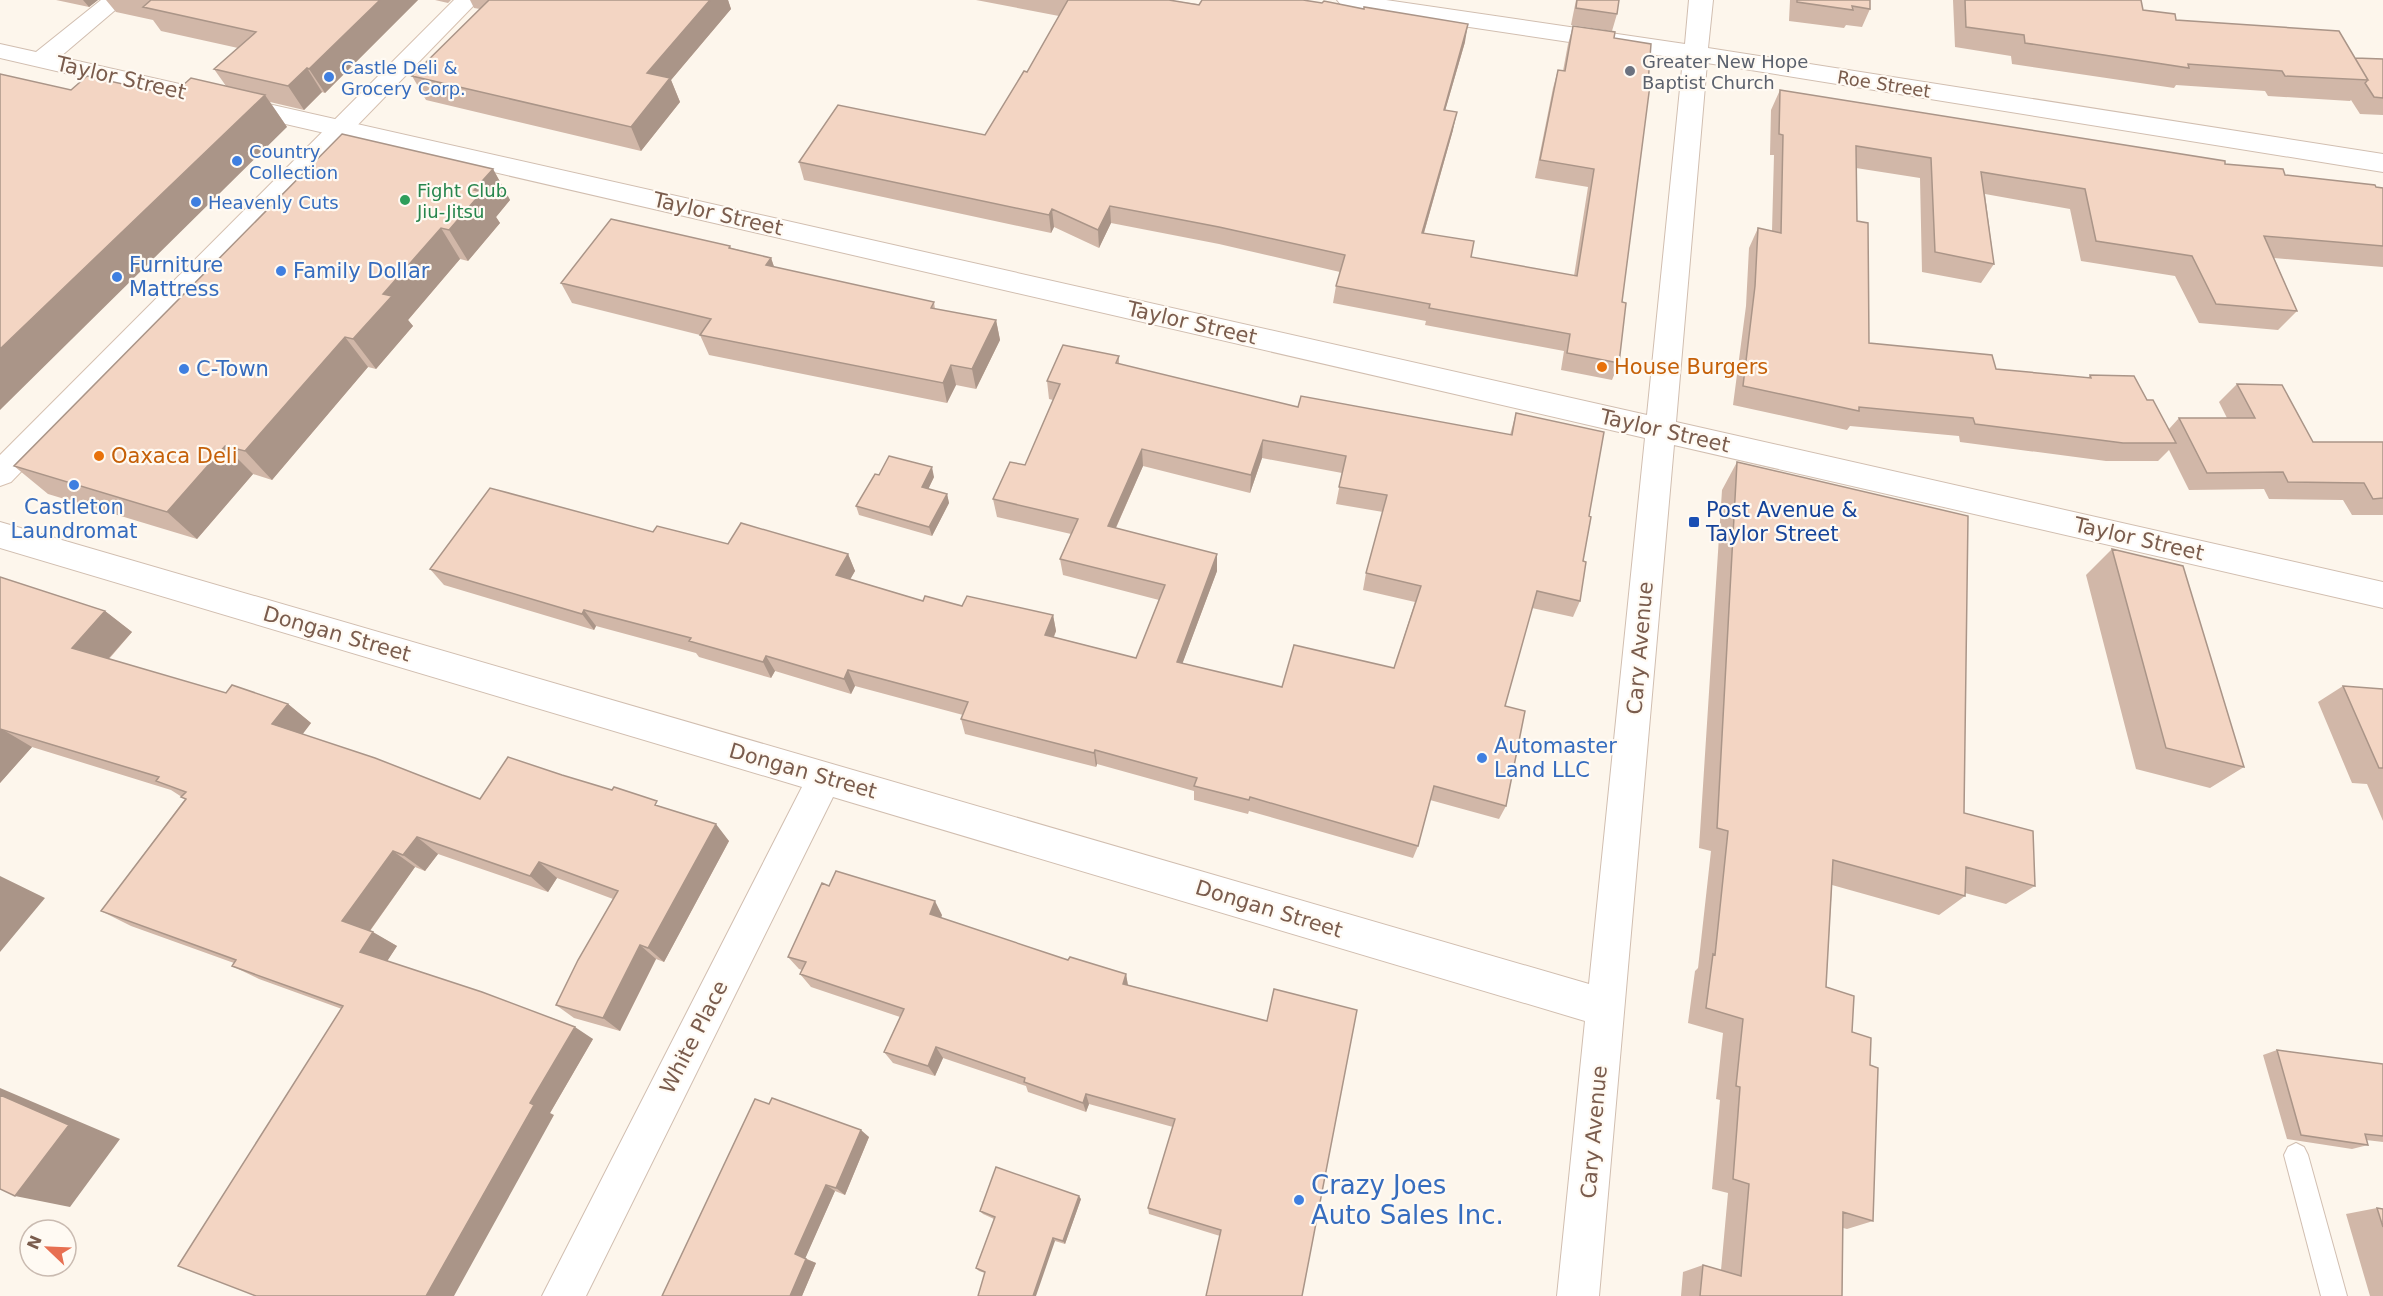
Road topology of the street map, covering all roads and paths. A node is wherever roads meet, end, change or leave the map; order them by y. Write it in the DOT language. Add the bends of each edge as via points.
graph roads {
  1 [pos="115,0"];
  2 [pos="467,0"];
  3 [pos="1349,0"];
  4 [pos="1701,0"];
  5 [pos="0,51"];
  6 [pos="1696,54"];
  7 [pos="41,60"];
  8 [pos="340,128"];
  9 [pos="2383,164"];
  10 [pos="1660,430"];
  11 [pos="0,474"];
  12 [pos="0,535"];
  13 [pos="2383,595"];
  14 [pos="825,777"];
  15 [pos="1605,1008"];
  16 [pos="2296,1155"];
  17 [pos="562,1296"];
  18 [pos="1578,1296"];
  19 [pos="2334,1296"];
  1 -- 7 [label="street"];
  2 -- 8 [label="street"];
  3 -- 6 [label="street, Roe Street"];
  4 -- 6 [label="street, Cary Avenue"];
  5 -- 7 [label="street, Taylor Street"];
  6 -- 9 [label="street, Roe Street"];
  6 -- 10 [label="street, Cary Avenue"];
  7 -- 8 [label="street, Taylor Street"];
  8 -- 10 [label="street, Taylor Street"];
  8 -- 11 [label="street"];
  10 -- 13 [label="street, Taylor Street"];
  10 -- 15 [label="street, Cary Avenue"];
  12 -- 14 [label="street, Dongan Street"];
  14 -- 15 [label="street, Dongan Street"];
  14 -- 17 [label="street, White Place"];
  15 -- 18 [label="street, Cary Avenue"];
  16 -- 19 [label="lane"];
}
